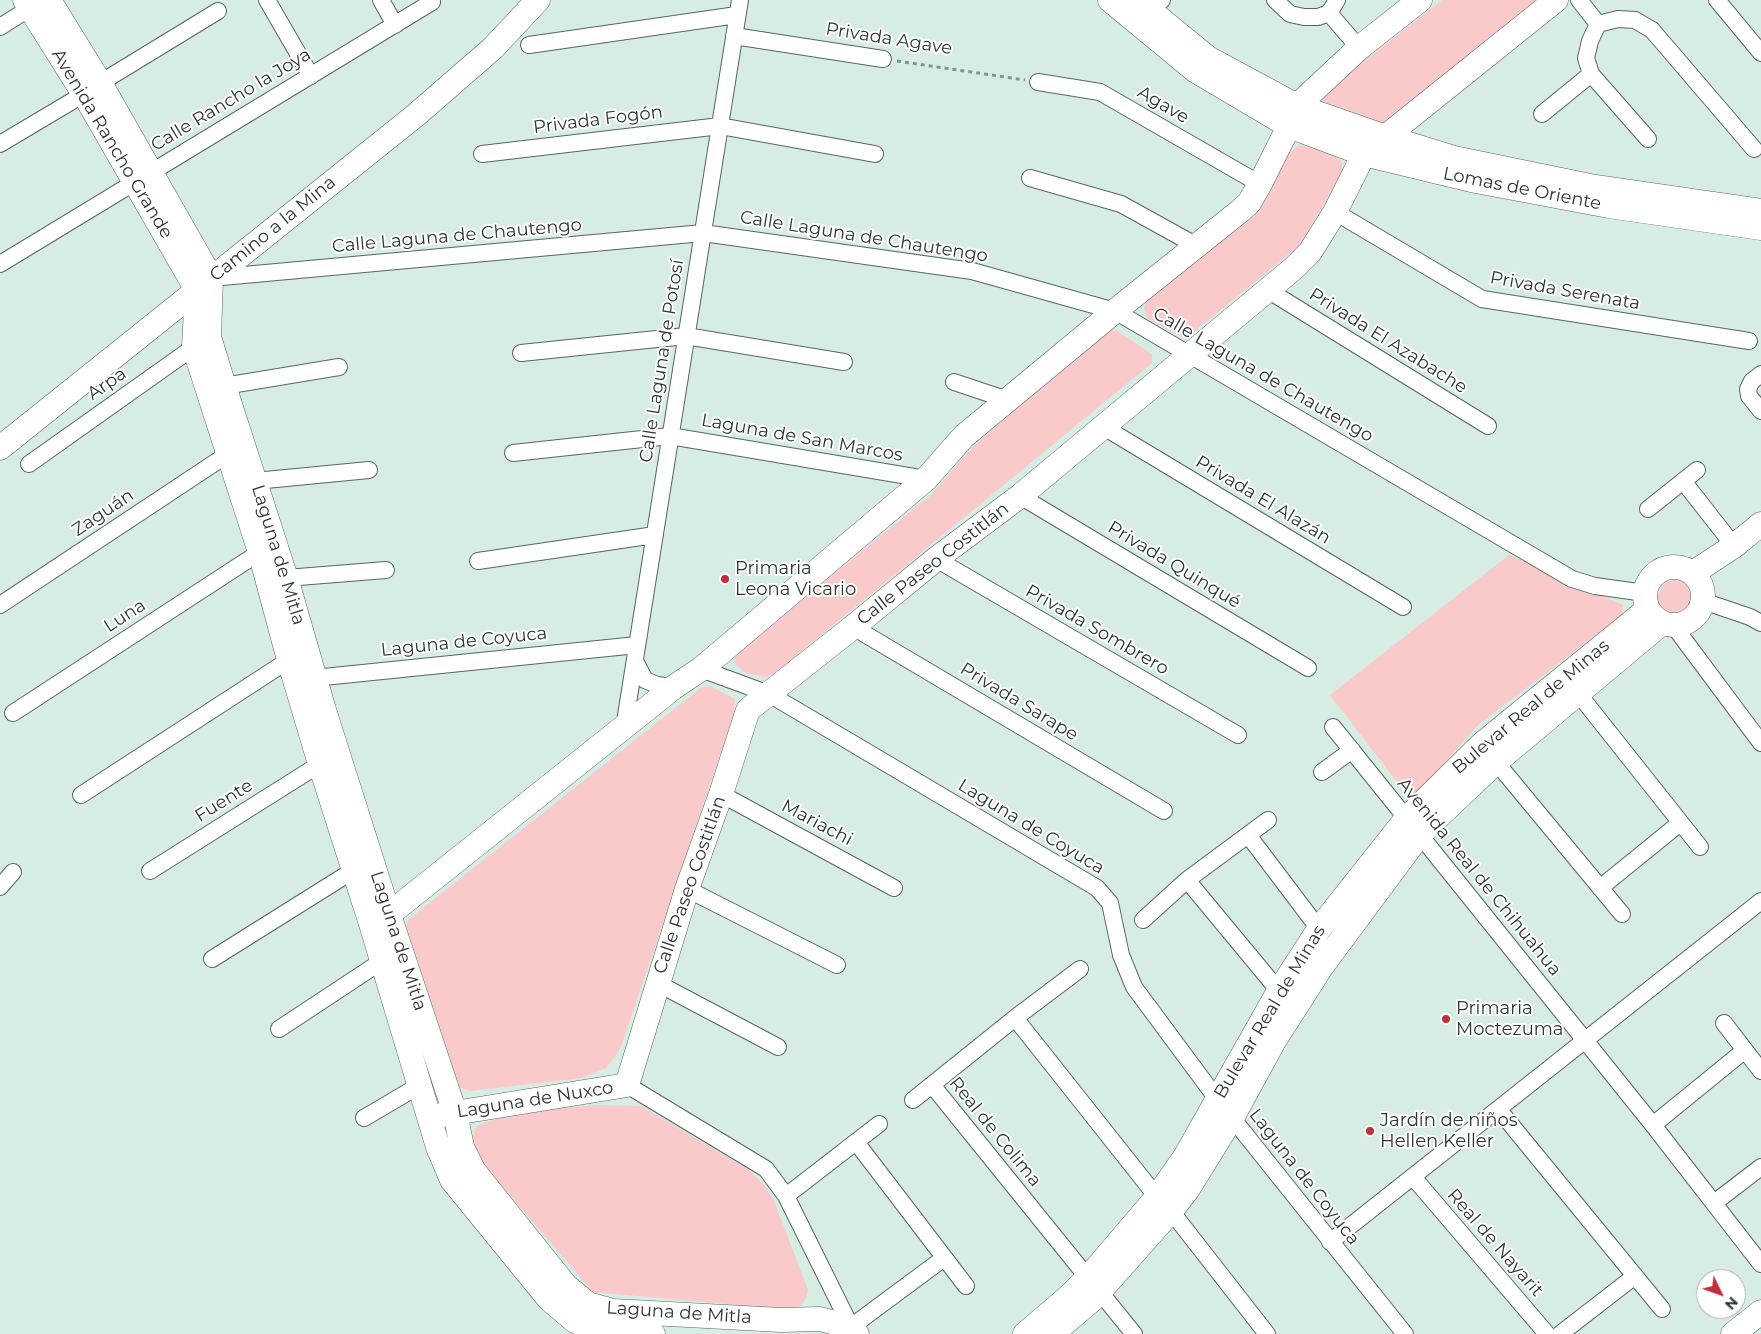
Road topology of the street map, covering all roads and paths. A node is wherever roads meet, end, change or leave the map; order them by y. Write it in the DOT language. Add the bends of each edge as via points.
graph roads {
  1 [pos="266,0"];
  2 [pos="381,0"];
  3 [pos="538,0"];
  4 [pos="1110,0"];
  5 [pos="1275,0"];
  6 [pos="1420,0"];
  7 [pos="1556,0"];
  8 [pos="1579,0"];
  9 [pos="1717,0"];
  10 [pos="432,2"];
  11 [pos="35,3"];
  12 [pos="1150,3"];
  13 [pos="1333,6"];
  14 [pos="739,8"];
  15 [pos="218,11"];
  16 [pos="1598,24"];
  17 [pos="395,25"];
  18 [pos="0,27"];
  19 [pos="734,36"];
  20 [pos="529,45"];
  21 [pos="1359,48"];
  22 [pos="1761,53"];
  23 [pos="883,58"];
  24 [pos="1591,74"];
  25 [pos="311,76"];
  26 [pos="1038,82"];
  27 [pos="92,89"];
  28 [pos="1542,114"];
  29 [pos="1293,116"];
  30 [pos="720,126"];
  31 [pos="1386,138"];
  32 [pos="1648,139"];
  33 [pos="0,144"];
  34 [pos="1754,149"];
  35 [pos="482,154"];
  36 [pos="875,154"];
  37 [pos="1364,154"];
  38 [pos="143,177"];
  39 [pos="1030,178"];
  40 [pos="1260,184"];
  41 [pos="1761,211"];
  42 [pos="1335,212"];
  43 [pos="1761,228"];
  44 [pos="703,233"];
  45 [pos="1197,246"];
  46 [pos="0,264"];
  47 [pos="204,284"];
  48 [pos="1266,290"];
  49 [pos="1115,312"];
  50 [pos="686,336"];
  51 [pos="1750,341"];
  52 [pos="202,342"];
  53 [pos="521,353"];
  54 [pos="1188,355"];
  55 [pos="844,362"];
  56 [pos="339,367"];
  57 [pos="1761,374"];
  58 [pos="954,382"];
  59 [pos="224,386"];
  60 [pos="1008,400"];
  61 [pos="1761,411"];
  62 [pos="1102,426"];
  63 [pos="1488,426"];
  64 [pos="670,436"];
  65 [pos="0,448"];
  66 [pos="513,453"];
  67 [pos="228,454"];
  68 [pos="28,464"];
  69 [pos="369,470"];
  70 [pos="1696,470"];
  71 [pos="926,479"];
  72 [pos="255,481"];
  73 [pos="1683,481"];
  74 [pos="1020,496"];
  75 [pos="1648,509"];
  76 [pos="1761,524"];
  77 [pos="655,535"];
  78 [pos="1761,541"];
  79 [pos="1734,546"];
  80 [pos="260,552"];
  81 [pos="936,559"];
  82 [pos="478,561"];
  83 [pos="386,570"];
  84 [pos="286,578"];
  85 [pos="1700,587"];
  86 [pos="0,605"];
  87 [pos="1403,607"];
  88 [pos="1657,612"];
  89 [pos="1761,623"];
  90 [pos="853,628"];
  91 [pos="636,653"];
  92 [pos="1308,668"];
  93 [pos="301,669"];
  94 [pos="701,669"];
  95 [pos="674,687"];
  96 [pos="1577,692"];
  97 [pos="769,694"];
  98 [pos="12,713"];
  99 [pos="1333,727"];
  100 [pos="624,728"];
  101 [pos="1238,735"];
  102 [pos="1761,743"];
  103 [pos="1352,750"];
  104 [pos="1496,762"];
  105 [pos="320,764"];
  106 [pos="1322,772"];
  107 [pos="720,794"];
  108 [pos="81,795"];
  109 [pos="1164,811"];
  110 [pos="1268,820"];
  111 [pos="1680,823"];
  112 [pos="1414,826"];
  113 [pos="1248,835"];
  114 [pos="1700,847"];
  115 [pos="354,870"];
  116 [pos="150,871"];
  117 [pos="13,872"];
  118 [pos="1187,880"];
  119 [pos="0,887"];
  120 [pos="894,888"];
  121 [pos="1600,888"];
  122 [pos="687,889"];
  123 [pos="1760,902"];
  124 [pos="1622,914"];
  125 [pos="1143,920"];
  126 [pos="381,921"];
  127 [pos="1319,929"];
  128 [pos="212,959"];
  129 [pos="382,962"];
  130 [pos="837,965"];
  131 [pos="1080,969"];
  132 [pos="657,983"];
  133 [pos="1278,991"];
  134 [pos="1015,1018"];
  135 [pos="1724,1023"];
  136 [pos="279,1029"];
  137 [pos="1584,1041"];
  138 [pos="778,1047"];
  139 [pos="1745,1050"];
  140 [pos="1761,1071"];
  141 [pos="420,1085"];
  142 [pos="627,1085"];
  143 [pos="932,1085"];
  144 [pos="1217,1099"];
  145 [pos="913,1100"];
  146 [pos="1499,1110"];
  147 [pos="455,1113"];
  148 [pos="430,1117"];
  149 [pos="364,1118"];
  150 [pos="1232,1118"];
  151 [pos="879,1124"];
  152 [pos="1653,1125"];
  153 [pos="856,1142"];
  154 [pos="1761,1167"];
  155 [pos="1413,1178"];
  156 [pos="786,1196"];
  157 [pos="1714,1203"];
  158 [pos="1164,1204"];
  159 [pos="1330,1242"];
  160 [pos="944,1258"];
  161 [pos="1761,1264"];
  162 [pos="1635,1276"];
  163 [pos="1094,1285"];
  164 [pos="966,1286"];
  165 [pos="557,1292"];
  166 [pos="1662,1309"];
  167 [pos="1761,1312"];
  168 [pos="781,1327"];
  169 [pos="854,1331"];
  170 [pos="653,1334"];
  171 [pos="1025,1334"];
  172 [pos="1052,1334"];
  173 [pos="1134,1334"];
  174 [pos="1267,1334"];
  175 [pos="1405,1334"];
  176 [pos="1547,1334"];
  177 [pos="1560,1334"];
  178 [pos="1733,1334"];
  1 -- 25 [label="street"];
  2 -- 17 [label="street"];
  3 -- 47 [label="street, Camino a la Mina" via="493,48 416,115"];
  4 -- 29 [label="street" via="1196,71"];
  5 -- 13 [label="street" via="1290,14 1304,17 1318,17"];
  6 -- 21 [label="street"];
  7 -- 31 [label="street, Calle Paseo Costitlán"];
  8 -- 16 [label="street"];
  9 -- 22 [label="street"];
  10 -- 17 [label="street, Calle Rancho la Joya"];
  11 -- 18 [label="street"];
  11 -- 27 [label="street, Avenida Rancho Grande"];
  12 -- 29 [label="street" via="1208,58"];
  13 -- 21 [label="street"];
  14 -- 19 [label="street, Calle Laguna de Potosí"];
  14 -- 20 [label="street"];
  15 -- 27 [label="street"];
  16 -- 24 [label="street" via="1586,58"];
  16 -- 34 [label="street" via="1618,19 1635,20 1652,30"];
  17 -- 25 [label="street, Calle Rancho la Joya"];
  19 -- 23 [label="street, Privada Agave"];
  19 -- 30 [label="street, Calle Laguna de Potosí"];
  21 -- 29 [label="street"];
  23 -- 26 [label="path, Privada Agave"];
  24 -- 28 [label="street"];
  24 -- 32 [label="street"];
  25 -- 38 [label="street, Calle Rancho la Joya"];
  26 -- 40 [label="street, Agave" via="1100,92"];
  27 -- 33 [label="street"];
  27 -- 38 [label="street, Avenida Rancho Grande"];
  29 -- 31 [label="street, Lomas de Oriente"];
  29 -- 37 [label="street, Lomas de Oriente"];
  29 -- 40 [label="street"];
  30 -- 35 [label="street, Privada Fogón"];
  30 -- 36 [label="street, Privada Fogón"];
  30 -- 44 [label="street, Calle Laguna de Potosí"];
  31 -- 37 [label="street, Calle Paseo Costitlán"];
  31 -- 41 [label="street, Lomas de Oriente" via="1454,158 1590,186"];
  37 -- 42 [label="street, Calle Paseo Costitlán"];
  37 -- 43 [label="street, Lomas de Oriente" via="1600,204"];
  38 -- 46 [label="street, Calle Rancho la Joya"];
  38 -- 47 [label="street, Avenida Rancho Grande"];
  39 -- 45 [label="street" via="1121,204"];
  40 -- 45 [label="street" via="1249,203"];
  42 -- 48 [label="street, Calle Paseo Costitlán" via="1310,252"];
  42 -- 51 [label="street, Privada Serenata" via="1482,299"];
  44 -- 47 [label="street, Calle Laguna de Chautengo"];
  44 -- 49 [label="street, Calle Laguna de Chautengo" via="972,271"];
  44 -- 50 [label="street, Calle Laguna de Potosí"];
  45 -- 49 [label="street"];
  47 -- 52 [label="street, Laguna de Mitla"];
  47 -- 65 [label="street, Camino a la Mina"];
  48 -- 54 [label="street, Calle Paseo Costitlán"];
  48 -- 63 [label="street, Privada El Azabache"];
  49 -- 54 [label="street, Calle Laguna de Chautengo"];
  49 -- 60 [label="street"];
  50 -- 53 [label="street"];
  50 -- 55 [label="street"];
  50 -- 64 [label="street, Calle Laguna de Potosí"];
  52 -- 59 [label="street, Laguna de Mitla"];
  52 -- 67 [label="street, Laguna de Mitla"];
  52 -- 68 [label="street, Arpa"];
  54 -- 62 [label="street, Calle Paseo Costitlán"];
  54 -- 88 [label="street, Calle Laguna de Chautengo" via="1572,579"];
  56 -- 59 [label="street"];
  57 -- 61 [label="street" via="1748,389 1749,396"];
  58 -- 60 [label="street"];
  59 -- 72 [label="street, Laguna de Mitla"];
  60 -- 71 [label="street" via="964,436"];
  62 -- 74 [label="street, Calle Paseo Costitlán"];
  62 -- 87 [label="street, Privada El Alazán"];
  64 -- 66 [label="street, Laguna de San Marcos"];
  64 -- 71 [label="street, Laguna de San Marcos"];
  64 -- 77 [label="street, Calle Laguna de Potosí"];
  67 -- 80 [label="street, Laguna de Mitla"];
  67 -- 86 [label="street, Zaguán"];
  69 -- 72 [label="street"];
  70 -- 73 [label="street"];
  71 -- 94 [label="street"];
  72 -- 84 [label="street, Laguna de Mitla"];
  73 -- 75 [label="street"];
  73 -- 79 [label="street"];
  74 -- 81 [label="street, Calle Paseo Costitlán"];
  74 -- 92 [label="street, Privada Quinqué"];
  76 -- 79 [label="street"];
  77 -- 82 [label="street"];
  77 -- 91 [label="street, Calle Laguna de Potosí"];
  78 -- 85 [label="street"];
  79 -- 85 [label="street"];
  80 -- 93 [label="street, Laguna de Mitla"];
  80 -- 98 [label="street, Luna"];
  81 -- 90 [label="street, Calle Paseo Costitlán"];
  81 -- 101 [label="street, Privada Sombrero"];
  83 -- 84 [label="street"];
  84 -- 93 [label="street, Laguna de Mitla"];
  85 -- 88 [label="street" via="1696,616 1681,624"];
  85 -- 88 [label="street" via="1685,568 1676,566 1658,571 1651,577"];
  85 -- 89 [label="street"];
  88 -- 96 [label="street, Bulevar Real de Minas"];
  88 -- 102 [label="street"];
  88 -- 112 [label="street, Bulevar Real de Minas" via="1482,744"];
  90 -- 97 [label="street, Calle Paseo Costitlán"];
  90 -- 109 [label="street, Privada Sarape"];
  91 -- 93 [label="street, Laguna de Coyuca"];
  91 -- 95 [label="street" via="644,680"];
  91 -- 100 [label="street, Calle Laguna de Potosí"];
  93 -- 105 [label="street, Laguna de Mitla"];
  93 -- 108 [label="street"];
  93 -- 126 [label="street, Laguna de Mitla"];
  94 -- 95 [label="street"];
  94 -- 97 [label="street, Laguna de Coyuca"];
  95 -- 100 [label="street"];
  96 -- 104 [label="street, Bulevar Real de Minas"];
  96 -- 111 [label="street"];
  97 -- 107 [label="street, Calle Paseo Costitlán" via="748,710"];
  97 -- 144 [label="street, Laguna de Coyuca" via="1097,888 1110,903 1121,955 1134,987"];
  99 -- 103 [label="street, Avenida Real de Chihuahua"];
  100 -- 126 [label="street"];
  103 -- 106 [label="street"];
  103 -- 112 [label="street, Avenida Real de Chihuahua"];
  104 -- 112 [label="street, Bulevar Real de Minas"];
  104 -- 121 [label="street"];
  105 -- 115 [label="street, Laguna de Mitla"];
  105 -- 116 [label="street, Fuente"];
  107 -- 120 [label="street, Mariachi"];
  107 -- 122 [label="street, Calle Paseo Costitlán"];
  110 -- 113 [label="street"];
  111 -- 114 [label="street"];
  111 -- 121 [label="street"];
  112 -- 127 [label="street, Bulevar Real de Minas"];
  112 -- 137 [label="street, Avenida Real de Chihuahua"];
  112 -- 150 [label="street, Bulevar Real de Minas" via="1274,1041"];
  113 -- 118 [label="street"];
  113 -- 127 [label="street"];
  115 -- 126 [label="street, Laguna de Mitla"];
  115 -- 128 [label="street"];
  117 -- 119 [label="street"];
  118 -- 125 [label="street"];
  118 -- 133 [label="street"];
  121 -- 124 [label="street"];
  122 -- 130 [label="street"];
  122 -- 132 [label="street, Calle Paseo Costitlán"];
  123 -- 137 [label="street"];
  126 -- 129 [label="street, Laguna de Mitla"];
  126 -- 147 [label="street, Laguna de Mitla"];
  127 -- 133 [label="street, Bulevar Real de Minas"];
  129 -- 136 [label="street"];
  129 -- 141 [label="street, Laguna de Mitla"];
  131 -- 134 [label="street, Real de Colima"];
  132 -- 138 [label="street"];
  132 -- 142 [label="street, Calle Paseo Costitlán"];
  133 -- 144 [label="street, Bulevar Real de Minas"];
  134 -- 143 [label="street, Real de Colima"];
  134 -- 158 [label="street"];
  135 -- 139 [label="street"];
  137 -- 146 [label="street"];
  137 -- 152 [label="street, Avenida Real de Chihuahua"];
  139 -- 140 [label="street"];
  139 -- 152 [label="street"];
  141 -- 148 [label="street, Laguna de Mitla"];
  141 -- 149 [label="street"];
  142 -- 147 [label="street, Laguna de Nuxco"];
  142 -- 156 [label="street, Laguna de Nuxco" via="766,1168"];
  143 -- 145 [label="street"];
  143 -- 163 [label="street, Real de Colima"];
  144 -- 150 [label="street, Laguna de Coyuca"];
  144 -- 158 [label="street, Bulevar Real de Minas"];
  146 -- 155 [label="street"];
  146 -- 162 [label="street"];
  147 -- 148 [label="street, Laguna de Nuxco"];
  147 -- 165 [label="street, Laguna de Mitla" via="462,1147 474,1171"];
  148 -- 165 [label="street, Laguna de Mitla" via="452,1180"];
  150 -- 158 [label="street, Bulevar Real de Minas" via="1188,1189"];
  150 -- 159 [label="street, Laguna de Coyuca"];
  151 -- 153 [label="street"];
  152 -- 157 [label="street, Avenida Real de Chihuahua"];
  153 -- 156 [label="street"];
  153 -- 160 [label="street"];
  154 -- 157 [label="street"];
  155 -- 159 [label="street"];
  155 -- 176 [label="street, Real de Nayarit"];
  156 -- 169 [label="street, Laguna de Nuxco"];
  157 -- 161 [label="street, Avenida Real de Chihuahua"];
  158 -- 163 [label="street, Bulevar Real de Minas"];
  158 -- 174 [label="street"];
  159 -- 175 [label="street, Laguna de Coyuca"];
  160 -- 164 [label="street"];
  160 -- 169 [label="street"];
  162 -- 166 [label="street"];
  162 -- 177 [label="street"];
  163 -- 171 [label="street, Bulevar Real de Minas" via="1066,1300"];
  163 -- 172 [label="street, Bulevar Real de Minas"];
  163 -- 173 [label="street, Real de Colima"];
  165 -- 168 [label="street, Laguna de Mitla" via="614,1311"];
  165 -- 170 [label="street, Laguna de Mitla" via="575,1321 591,1328"];
  167 -- 178 [label="street"];
  168 -- 169 [label="street, Laguna de Mitla" via="820,1319"];
}
